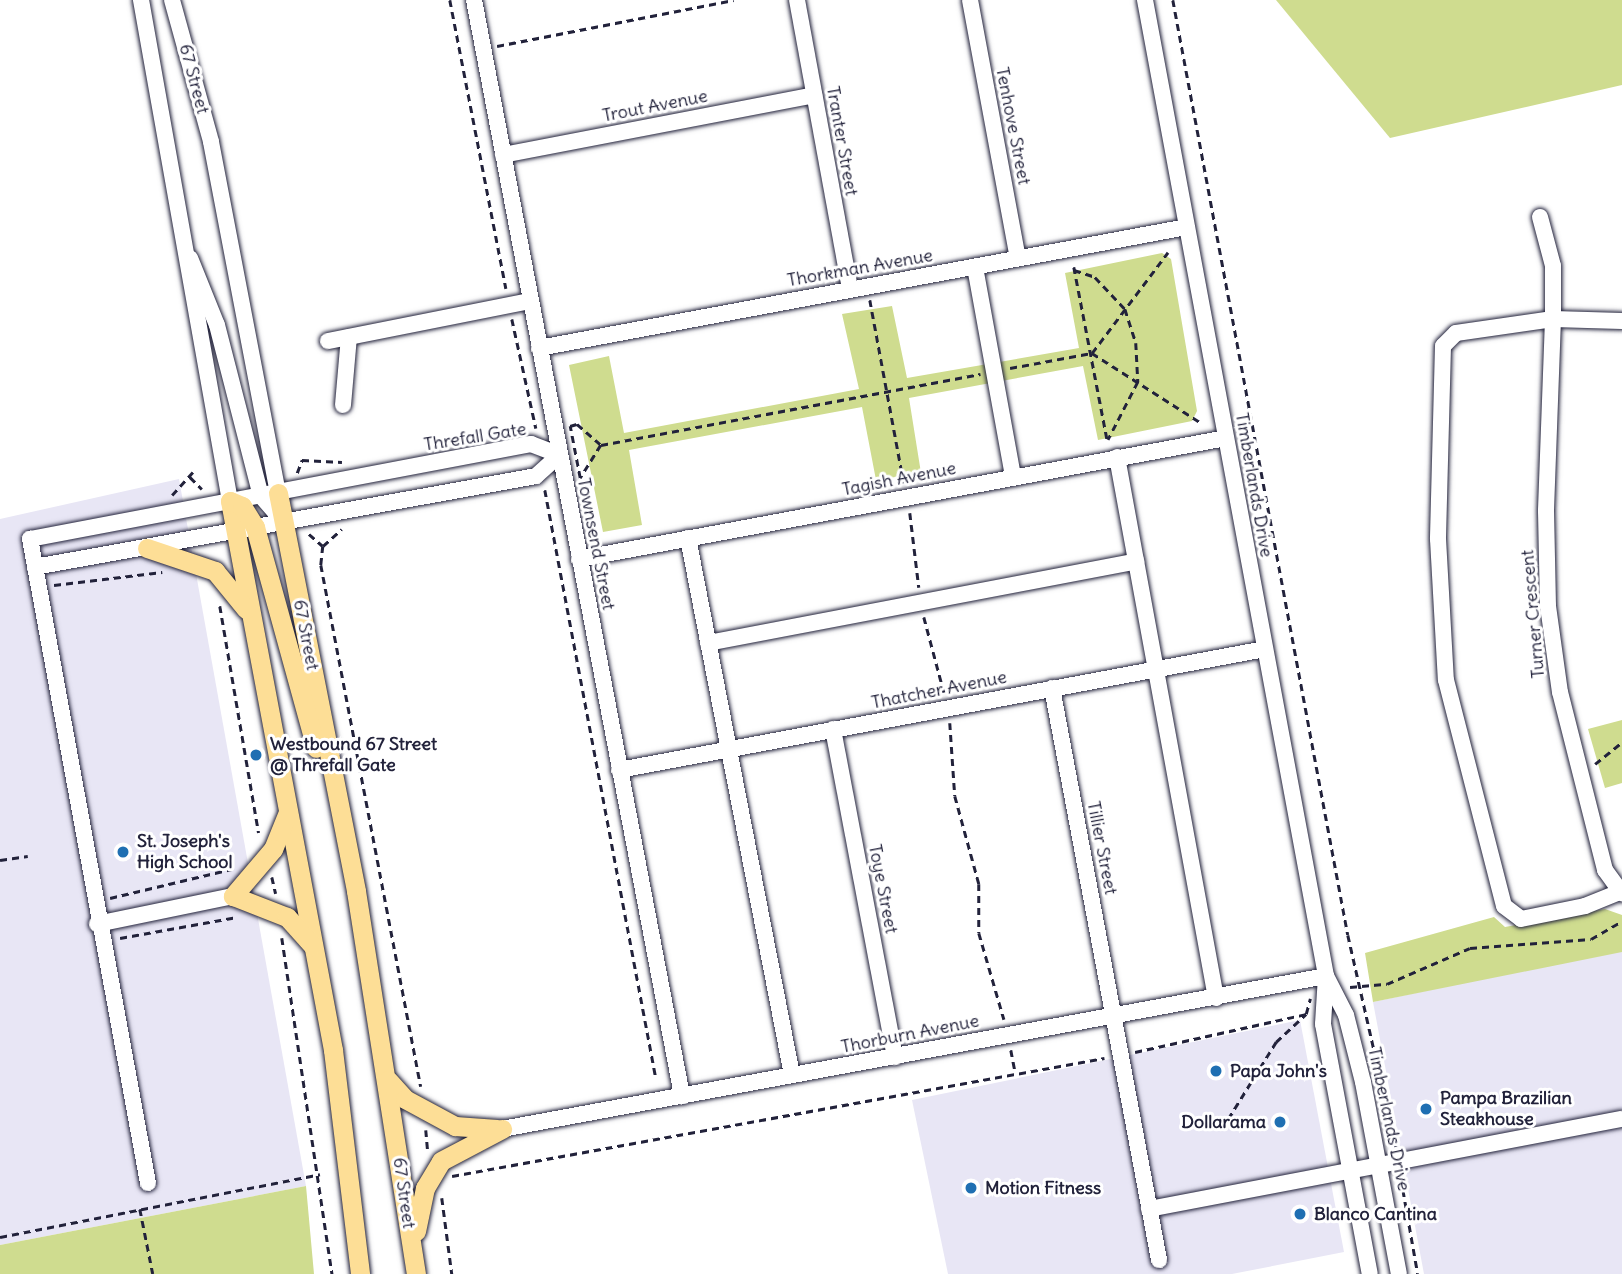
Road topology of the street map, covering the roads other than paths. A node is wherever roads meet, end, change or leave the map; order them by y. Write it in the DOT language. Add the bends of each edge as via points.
graph roads {
  1 [pos="141,0"];
  2 [pos="172,0"];
  3 [pos="474,0"];
  4 [pos="797,0"];
  5 [pos="970,0"];
  6 [pos="1145,0"];
  7 [pos="814,95"];
  8 [pos="503,155"];
  9 [pos="1539,217"];
  10 [pos="1188,227"];
  11 [pos="179,233"];
  12 [pos="1017,258"];
  13 [pos="975,267"];
  14 [pos="850,288"];
  15 [pos="530,301"];
  16 [pos="1553,319"];
  17 [pos="1622,321"];
  18 [pos="349,337"];
  19 [pos="328,341"];
  20 [pos="539,348"];
  21 [pos="343,405"];
  22 [pos="1226,438"];
  23 [pos="559,455"];
  24 [pos="1117,457"];
  25 [pos="1013,476"];
  26 [pos="270,494"];
  27 [pos="230,501"];
  28 [pos="284,522"];
  29 [pos="255,527"];
  30 [pos="235,531"];
  31 [pos="688,538"];
  32 [pos="148,548"];
  33 [pos="579,559"];
  34 [pos="1136,561"];
  35 [pos="35,567"];
  36 [pos="252,617"];
  37 [pos="708,643"];
  38 [pos="1265,649"];
  39 [pos="1156,668"];
  40 [pos="1052,688"];
  41 [pos="833,729"];
  42 [pos="729,749"];
  43 [pos="619,770"];
  44 [pos="288,812"];
  45 [pos="356,891"];
  46 [pos="1621,892"];
  47 [pos="233,897"];
  48 [pos="97,924"];
  49 [pos="316,950"];
  50 [pos="1326,976"];
  51 [pos="1216,998"];
  52 [pos="1114,1016"];
  53 [pos="895,1057"];
  54 [pos="792,1075"];
  55 [pos="388,1080"];
  56 [pos="682,1096"];
  57 [pos="1622,1119"];
  58 [pos="502,1129"];
  59 [pos="1379,1161"];
  60 [pos="1351,1167"];
  61 [pos="148,1183"];
  62 [pos="1150,1209"];
  63 [pos="413,1253"];
  64 [pos="1159,1260"];
  65 [pos="360,1274"];
  66 [pos="416,1274"];
  67 [pos="1370,1274"];
  68 [pos="1399,1274"];
  1 -- 11 [label="street, 67 Street"];
  2 -- 26 [label="street, 67 Street" via="211,142"];
  3 -- 8 [label="street, Townsend Street"];
  4 -- 7 [label="street, Tranter Street"];
  5 -- 12 [label="street, Tenhove Street"];
  6 -- 10 [label="street, Timberlands Drive"];
  7 -- 8 [label="street, Trout Avenue"];
  7 -- 14 [label="street, Tranter Street"];
  8 -- 15 [label="street, Townsend Street"];
  9 -- 16 [label="street, Turner Crescent" via="1553,266"];
  10 -- 12 [label="street, Thorkman Avenue"];
  10 -- 22 [label="street, Timberlands Drive"];
  11 -- 26 [label="street" via="217,326"];
  11 -- 27 [label="street, 67 Street"];
  12 -- 13 [label="street, Thorkman Avenue"];
  13 -- 14 [label="street, Thorkman Avenue"];
  13 -- 25 [label="street"];
  14 -- 20 [label="street, Thorkman Avenue"];
  15 -- 18 [label="street"];
  15 -- 20 [label="street, Townsend Street"];
  16 -- 17 [label="street"];
  16 -- 46 [label="street, Turner Crescent" via="1548,606 1579,771 1605,870"];
  16 -- 46 [label="street" via="1457,333 1443,346 1438,539 1446,680 1504,906 1521,919 1585,906"];
  18 -- 19 [label="street"];
  18 -- 21 [label="street"];
  20 -- 23 [label="street, Townsend Street"];
  22 -- 24 [label="street, Tagish Avenue"];
  22 -- 38 [label="street, Timberlands Drive"];
  23 -- 26 [label="street, Threfall Gate" via="531,444"];
  23 -- 28 [label="street" via="536,476"];
  23 -- 33 [label="street, Townsend Street"];
  24 -- 25 [label="street, Tagish Avenue"];
  24 -- 34 [label="street"];
  25 -- 31 [label="street, Tagish Avenue"];
  26 -- 27 [label="street, Threfall Gate"];
  26 -- 28 [label="main road, 67 Street"];
  27 -- 29 [label="main road" via="242,506"];
  27 -- 30 [label="main road, 67 Street"];
  27 -- 35 [label="street, Threfall Gate" via="30,539"];
  28 -- 29 [label="street"];
  28 -- 45 [label="main road, 67 Street"];
  29 -- 30 [label="street"];
  29 -- 45 [label="main road"];
  30 -- 32 [label="street"];
  30 -- 36 [label="main road, 67 Street"];
  31 -- 33 [label="street, Tagish Avenue"];
  31 -- 37 [label="street"];
  32 -- 35 [label="street"];
  32 -- 36 [label="main road" via="215,571"];
  33 -- 43 [label="street, Townsend Street"];
  34 -- 37 [label="street"];
  34 -- 39 [label="street"];
  35 -- 48 [label="street"];
  36 -- 44 [label="main road, 67 Street"];
  37 -- 42 [label="street"];
  38 -- 39 [label="street, Thatcher Avenue"];
  38 -- 50 [label="street, Timberlands Drive"];
  39 -- 40 [label="street, Thatcher Avenue"];
  39 -- 51 [label="street"];
  40 -- 41 [label="street, Thatcher Avenue"];
  40 -- 52 [label="street, Tillier Street"];
  41 -- 42 [label="street, Thatcher Avenue"];
  41 -- 53 [label="street, Toye Street"];
  42 -- 43 [label="street, Thatcher Avenue"];
  42 -- 54 [label="street"];
  43 -- 56 [label="street, Townsend Street"];
  44 -- 47 [label="main road" via="261,867"];
  44 -- 49 [label="main road, 67 Street"];
  45 -- 55 [label="main road, 67 Street"];
  47 -- 48 [label="street"];
  47 -- 49 [label="main road" via="287,917"];
  48 -- 61 [label="street"];
  49 -- 65 [label="main road, 67 Street"];
  50 -- 51 [label="street, Thorburn Avenue"];
  50 -- 59 [label="street, Timberlands Drive" via="1346,1015"];
  50 -- 60 [label="street, Timberlands Drive" via="1323,1024"];
  51 -- 52 [label="street, Thorburn Avenue"];
  52 -- 53 [label="street, Thorburn Avenue"];
  52 -- 62 [label="street, Tillier Street"];
  53 -- 54 [label="street, Thorburn Avenue"];
  54 -- 56 [label="street, Thorburn Avenue"];
  55 -- 58 [label="main road" via="405,1099 454,1126"];
  55 -- 63 [label="main road, 67 Street"];
  56 -- 58 [label="street, Thorburn Avenue"];
  57 -- 59 [label="street"];
  58 -- 63 [label="main road" via="441,1161 425,1188"];
  59 -- 60 [label="street"];
  59 -- 68 [label="street, Timberlands Drive"];
  60 -- 62 [label="street"];
  60 -- 67 [label="street, Timberlands Drive"];
  62 -- 64 [label="street, Tillier Street"];
  63 -- 66 [label="main road, 67 Street"];
}
